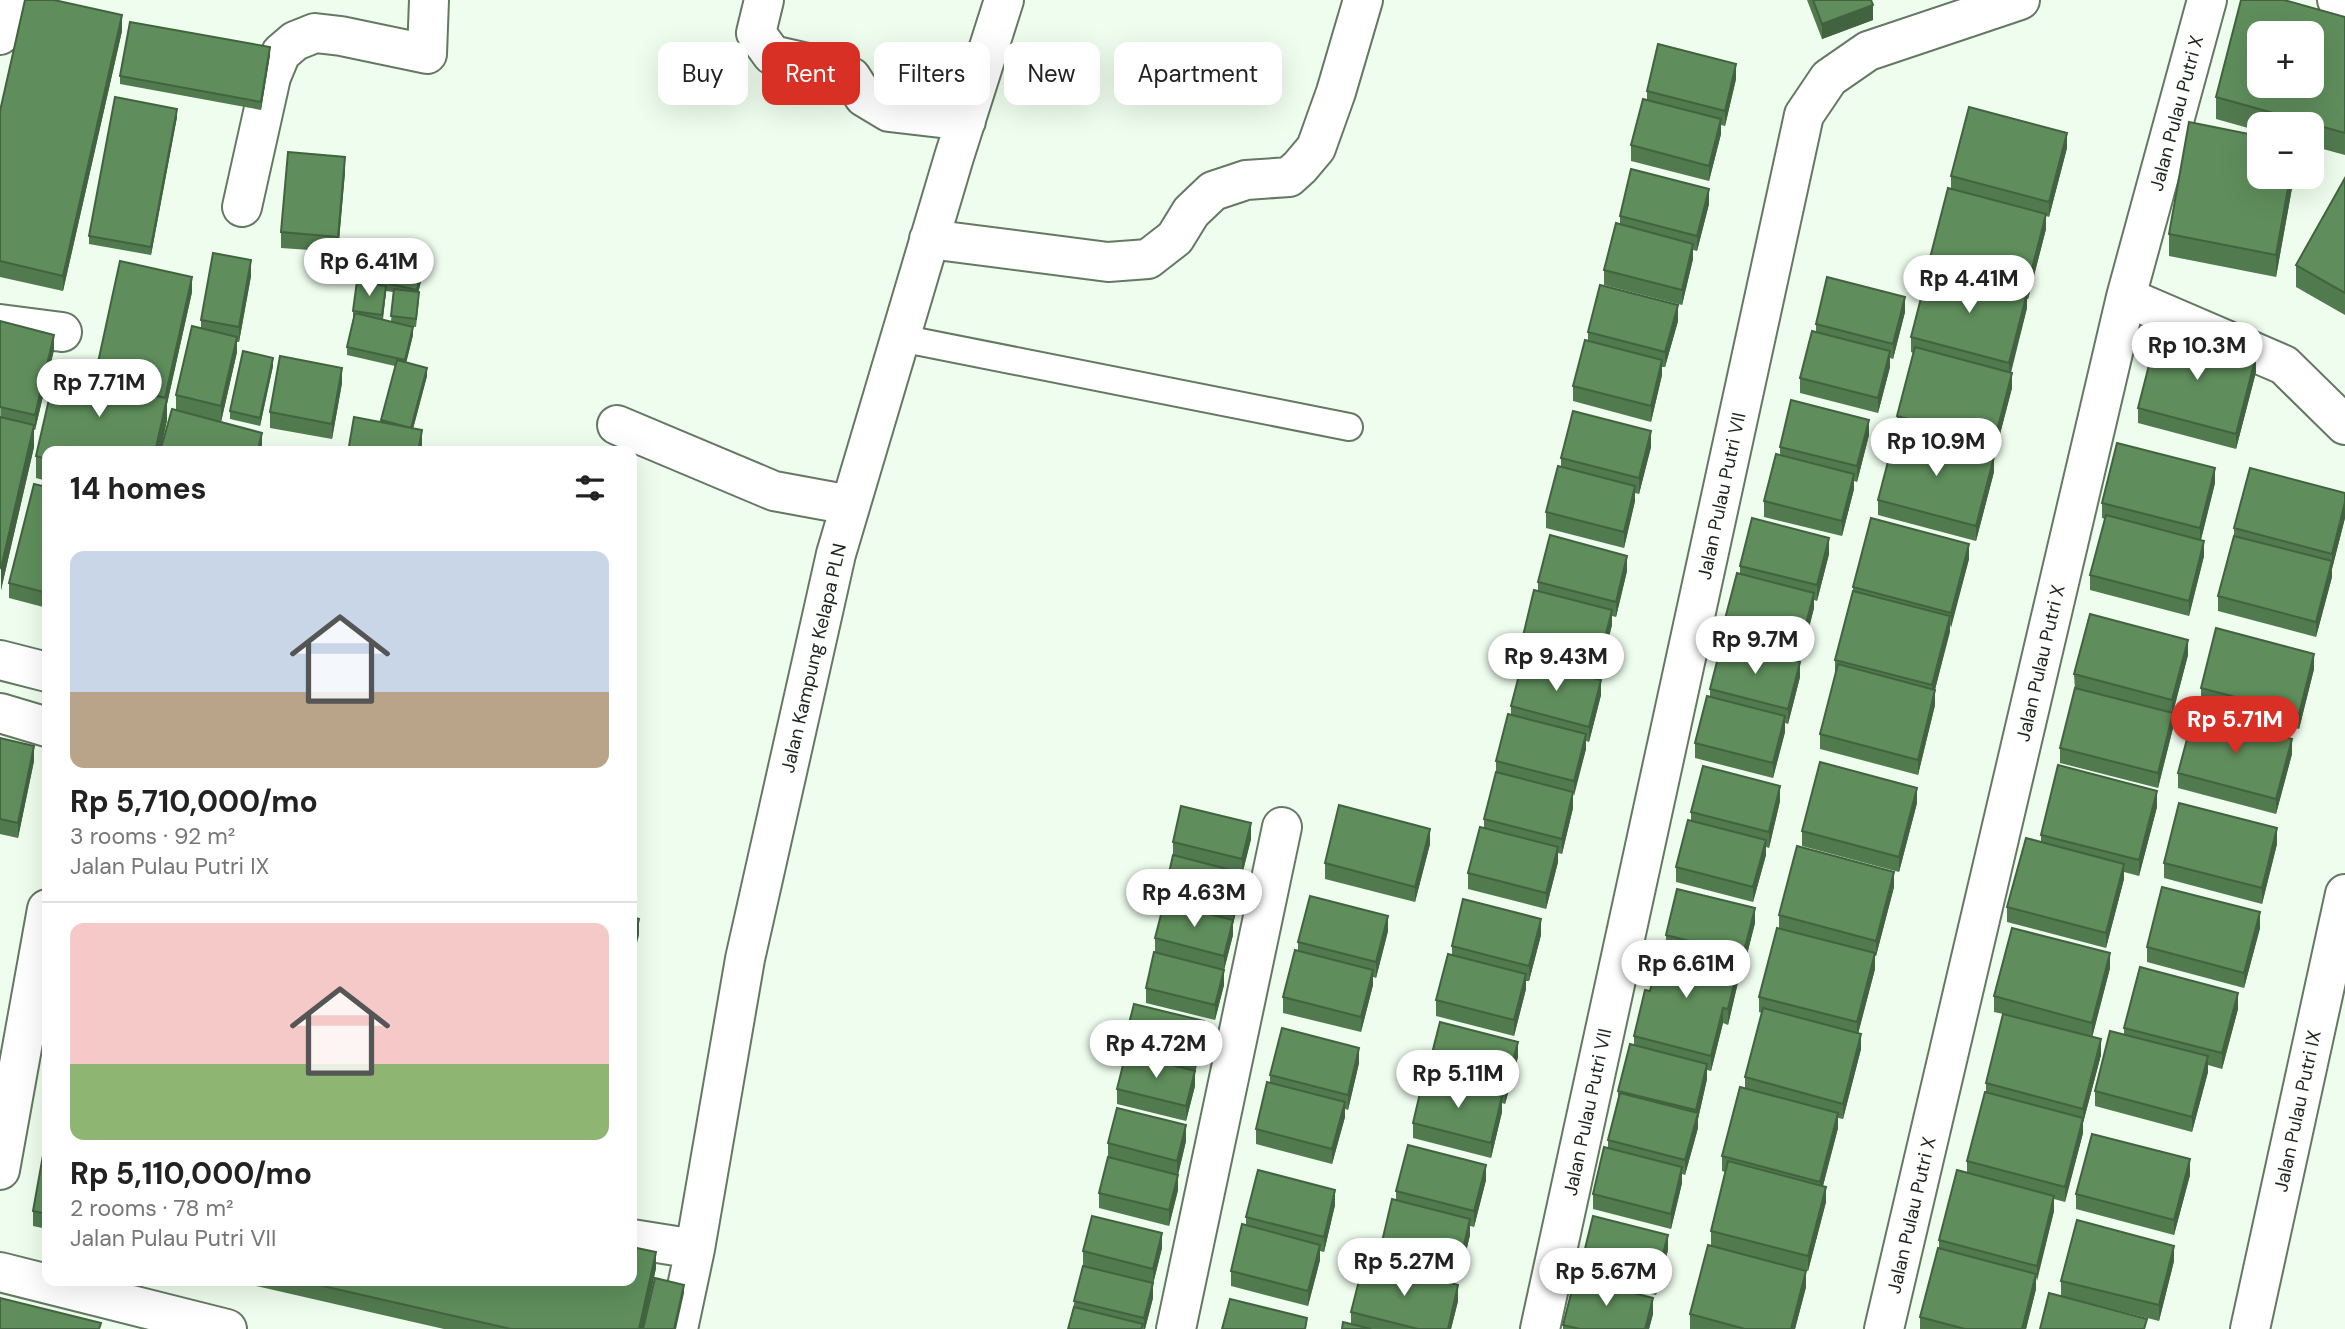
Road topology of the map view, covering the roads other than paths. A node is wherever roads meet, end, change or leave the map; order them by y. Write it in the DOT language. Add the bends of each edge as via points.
graph roads {
  1 [pos="9,0"];
  2 [pos="429,0"];
  3 [pos="764,0"];
  4 [pos="1004,0"];
  5 [pos="1363,0"];
  6 [pos="2020,0"];
  7 [pos="2207,0"];
  8 [pos="2337,0"];
  9 [pos="2345,2"];
  10 [pos="0,35"];
  11 [pos="966,121"];
  12 [pos="242,207"];
  13 [pos="929,239"];
  14 [pos="2126,297"];
  15 [pos="0,324"];
  16 [pos="62,332"];
  17 [pos="900,338"];
  18 [pos="617,425"];
  19 [pos="2345,425"];
  20 [pos="1349,426"];
  21 [pos="850,505"];
  22 [pos="0,660"];
  23 [pos="42,671"];
  24 [pos="0,713"];
  25 [pos="42,726"];
  26 [pos="1282,827"];
  27 [pos="2345,894"];
  28 [pos="42,923"];
  29 [pos="15,1001"];
  30 [pos="0,1170"];
  31 [pos="637,1240"];
  32 [pos="695,1249"];
  33 [pos="0,1272"];
  34 [pos="42,1283"];
  35 [pos="56,1286"];
  36 [pos="227,1329"];
  37 [pos="678,1329"];
  38 [pos="1176,1329"];
  39 [pos="1539,1329"];
  40 [pos="1884,1329"];
  41 [pos="2250,1329"];
  1 -- 10 [label="street"];
  2 -- 12 [label="street" via="427,54 315,33 281,53 271,77"];
  3 -- 11 [label="street" via="756,33 772,55 851,77 864,97 888,112"];
  4 -- 11 [label="street, Jalan Kampung Kelapa PLN"];
  5 -- 13 [label="street" via="1316,148 1289,177 1246,180 1213,191 1191,212 1175,238 1148,259 1108,262"];
  6 -- 39 [label="street, Jalan Pulau Putri VII" via="1868,51 1829,78 1804,115"];
  7 -- 14 [label="street, Jalan Pulau Putri X"];
  8 -- 9 [label="street"];
  11 -- 13 [label="street, Jalan Kampung Kelapa PLN"];
  13 -- 17 [label="street, Jalan Kampung Kelapa PLN"];
  14 -- 19 [label="street" via="2284,365"];
  14 -- 40 [label="street, Jalan Pulau Putri X"];
  15 -- 16 [label="street"];
  17 -- 20 [label="lane"];
  17 -- 21 [label="street, Jalan Kampung Kelapa PLN"];
  18 -- 21 [label="street" via="774,491"];
  21 -- 32 [label="street, Jalan Kampung Kelapa PLN" via="745,959"];
  22 -- 23 [label="street"];
  24 -- 25 [label="street"];
  26 -- 38 [label="street"];
  27 -- 41 [label="street, Jalan Pulau Putri IX"];
  28 -- 29 [label="street"];
  29 -- 30 [label="street"];
  31 -- 32 [label="street"];
  32 -- 37 [label="street, Jalan Kampung Kelapa PLN"];
  33 -- 34 [label="street"];
  35 -- 36 [label="street"];
}
